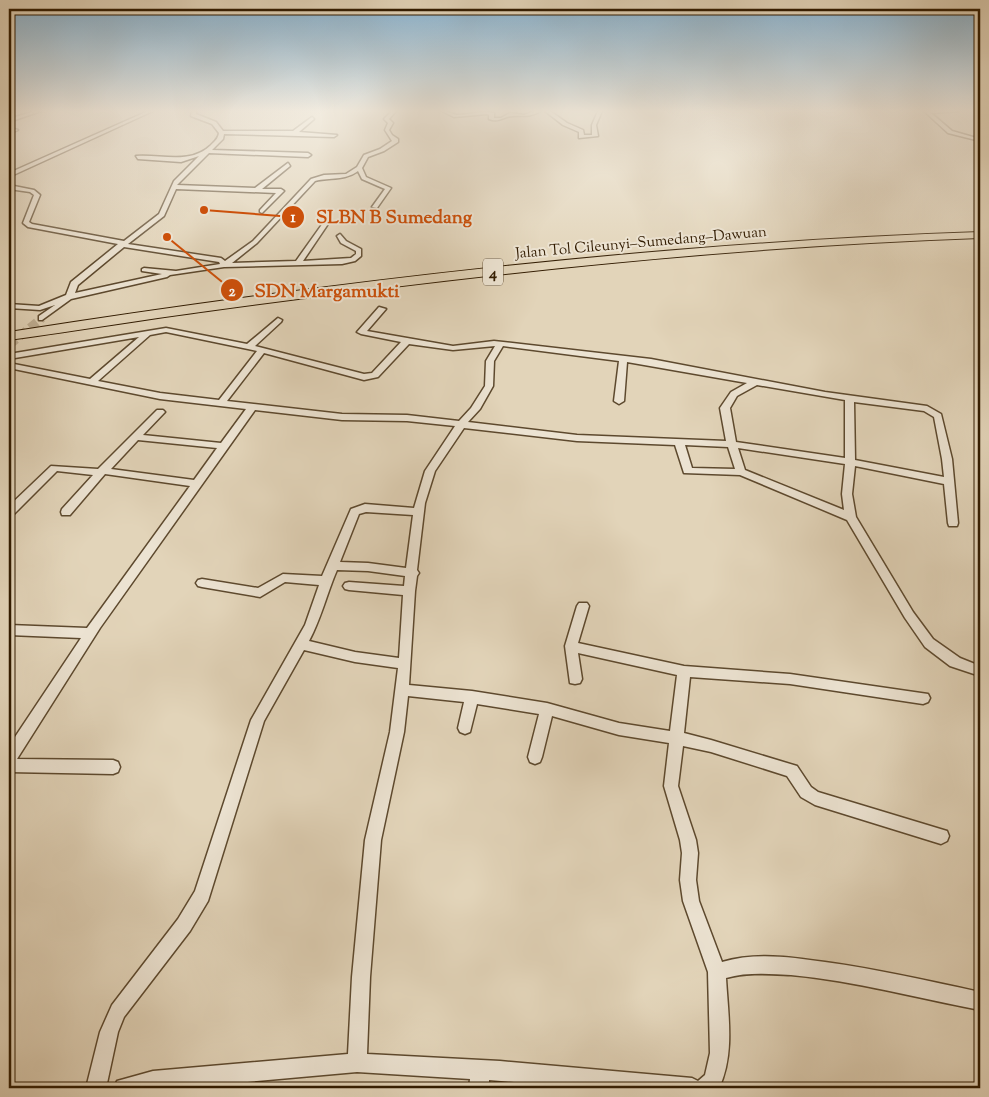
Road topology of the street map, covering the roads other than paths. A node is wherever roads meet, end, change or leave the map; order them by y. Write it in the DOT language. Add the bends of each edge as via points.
graph roads {
  1 [pos="37,162"];
  2 [pos="197,162"];
  3 [pos="362,162"];
  4 [pos="288,165"];
  5 [pos="359,168"];
  6 [pos="9,175"];
  7 [pos="9,187"];
  8 [pos="175,187"];
  9 [pos="255,191"];
  10 [pos="375,207"];
  11 [pos="262,211"];
  12 [pos="325,224"];
  13 [pos="980,230"];
  14 [pos="980,235"];
  15 [pos="340,236"];
  16 [pos="122,244"];
  17 [pos="155,261"];
  18 [pos="299,262"];
  19 [pos="224,265"];
  20 [pos="176,273"];
  21 [pos="68,297"];
  22 [pos="9,306"];
  23 [pos="382,309"];
  24 [pos="42,318"];
  25 [pos="278,320"];
  26 [pos="9,330"];
  27 [pos="149,332"];
  28 [pos="9,336"];
  29 [pos="407,341"];
  30 [pos="500,344"];
  31 [pos="249,347"];
  32 [pos="262,350"];
  33 [pos="9,356"];
  34 [pos="623,359"];
  35 [pos="9,366"];
  36 [pos="92,382"];
  37 [pos="755,382"];
  38 [pos="849,399"];
  39 [pos="619,401"];
  40 [pos="221,403"];
  41 [pos="252,407"];
  42 [pos="160,412"];
  43 [pos="461,425"];
  44 [pos="136,437"];
  45 [pos="679,442"];
  46 [pos="731,444"];
  47 [pos="223,446"];
  48 [pos="850,462"];
  49 [pos="103,472"];
  50 [pos="741,472"];
  51 [pos="948,481"];
  52 [pos="196,484"];
  53 [pos="9,512"];
  54 [pos="66,512"];
  55 [pos="420,512"];
  56 [pos="851,517"];
  57 [pos="953,523"];
  58 [pos="333,566"];
  59 [pos="412,573"];
  60 [pos="325,581"];
  61 [pos="202,583"];
  62 [pos="349,586"];
  63 [pos="409,591"];
  64 [pos="583,606"];
  65 [pos="9,630"];
  66 [pos="91,633"];
  67 [pos="302,644"];
  68 [pos="571,646"];
  69 [pos="405,664"];
  70 [pos="684,671"];
  71 [pos="980,671"];
  72 [pos="575,679"];
  73 [pos="401,690"];
  74 [pos="472,697"];
  75 [pos="923,698"];
  76 [pos="547,709"];
  77 [pos="465,728"];
  78 [pos="677,738"];
  79 [pos="535,757"];
  80 [pos="9,758"];
  81 [pos="9,765"];
  82 [pos="113,766"];
  83 [pos="941,836"];
  84 [pos="717,972"];
  85 [pos="980,1001"];
  86 [pos="357,1063"];
  87 [pos="480,1079"];
  88 [pos="96,1088"];
  89 [pos="124,1088"];
  90 [pos="692,1088"];
  91 [pos="705,1088"];
  1 -- 6 [label="street"];
  2 -- 8 [label="street" via="176,182"];
  3 -- 5 [label="street"];
  4 -- 9 [label="street"];
  5 -- 10 [label="street" via="364,178 388,188"];
  5 -- 19 [label="street" via="347,176 324,177 310,182 254,242"];
  7 -- 16 [label="street" via="32,190 37,195 26,223 30,226"];
  8 -- 9 [label="street"];
  8 -- 16 [label="street" via="162,215"];
  9 -- 11 [label="street" via="282,192"];
  12 -- 18 [label="street"];
  13 -- 26 [label="highway, Jalan Tol Cileunyi–Sumedang–Dawuan / 4" via="788,240 605,255 308,287"];
  14 -- 28 [label="highway, Jalan Tol Cileunyi–Sumedang–Dawuan / 4" via="696,251 441,277 234,302"];
  15 -- 18 [label="street" via="343,242 359,250 353,260"];
  16 -- 19 [label="street" via="221,260"];
  16 -- 21 [label="street" via="75,284"];
  17 -- 20 [label="street" via="141,273"];
  18 -- 19 [label="street"];
  19 -- 20 [label="street"];
  20 -- 21 [label="street"];
  21 -- 22 [label="street" via="34,309"];
  21 -- 24 [label="street"];
  23 -- 29 [label="street" via="361,332"];
  25 -- 31 [label="street"];
  27 -- 31 [label="street" via="177,331"];
  27 -- 33 [label="street"];
  27 -- 36 [label="street"];
  29 -- 30 [label="street" via="453,348 476,343"];
  29 -- 32 [label="street" via="375,375 364,377"];
  30 -- 34 [label="street"];
  30 -- 43 [label="street" via="490,361 489,386"];
  31 -- 32 [label="street"];
  32 -- 40 [label="street"];
  34 -- 37 [label="street" via="685,367"];
  34 -- 39 [label="street"];
  35 -- 36 [label="street"];
  36 -- 40 [label="street" via="141,393"];
  37 -- 38 [label="street"];
  37 -- 46 [label="street" via="734,394 726,404"];
  38 -- 48 [label="street"];
  38 -- 51 [label="street" via="935,412 947,459"];
  40 -- 41 [label="street"];
  41 -- 43 [label="street"];
  41 -- 47 [label="street"];
  42 -- 44 [label="street"];
  43 -- 45 [label="street" via="576,438"];
  43 -- 55 [label="street" via="430,471"];
  44 -- 47 [label="street"];
  44 -- 49 [label="street"];
  45 -- 46 [label="street"];
  45 -- 50 [label="street" via="687,470"];
  46 -- 48 [label="street"];
  46 -- 50 [label="street"];
  47 -- 52 [label="street"];
  48 -- 51 [label="street"];
  48 -- 56 [label="street" via="847,494"];
  49 -- 52 [label="street"];
  49 -- 53 [label="street" via="55,468"];
  49 -- 54 [label="street"];
  50 -- 56 [label="street"];
  51 -- 57 [label="street"];
  52 -- 66 [label="street"];
  55 -- 58 [label="street" via="365,508 355,512"];
  55 -- 59 [label="street"];
  56 -- 71 [label="street" via="929,644 955,662"];
  58 -- 59 [label="street"];
  58 -- 60 [label="street"];
  59 -- 63 [label="street"];
  60 -- 61 [label="street" via="283,578 260,594"];
  60 -- 67 [label="street"];
  62 -- 63 [label="street"];
  63 -- 69 [label="street"];
  64 -- 68 [label="street"];
  65 -- 66 [label="street"];
  66 -- 80 [label="street"];
  67 -- 69 [label="street" via="355,657"];
  67 -- 88 [label="street" via="258,720 202,895 184,925 118,1011 109,1032"];
  68 -- 70 [label="street"];
  68 -- 72 [label="street"];
  69 -- 73 [label="street"];
  70 -- 75 [label="street" via="790,679"];
  70 -- 78 [label="street"];
  73 -- 74 [label="street"];
  73 -- 86 [label="street" via="397,732 373,840"];
  74 -- 76 [label="street"];
  74 -- 77 [label="street"];
  76 -- 78 [label="street" via="619,729"];
  76 -- 79 [label="street"];
  78 -- 83 [label="street" via="788,769 795,773 802,790 809,796"];
  78 -- 84 [label="street" via="671,775 672,793 688,840 691,901"];
  81 -- 82 [label="street"];
  84 -- 85 [label="street" via="738,965 800,967"];
  84 -- 91 [label="street" via="720,1045 716,1076"];
  86 -- 87 [label="street"];
  86 -- 89 [label="street" via="152,1081"];
  87 -- 90 [label="street"];
}
